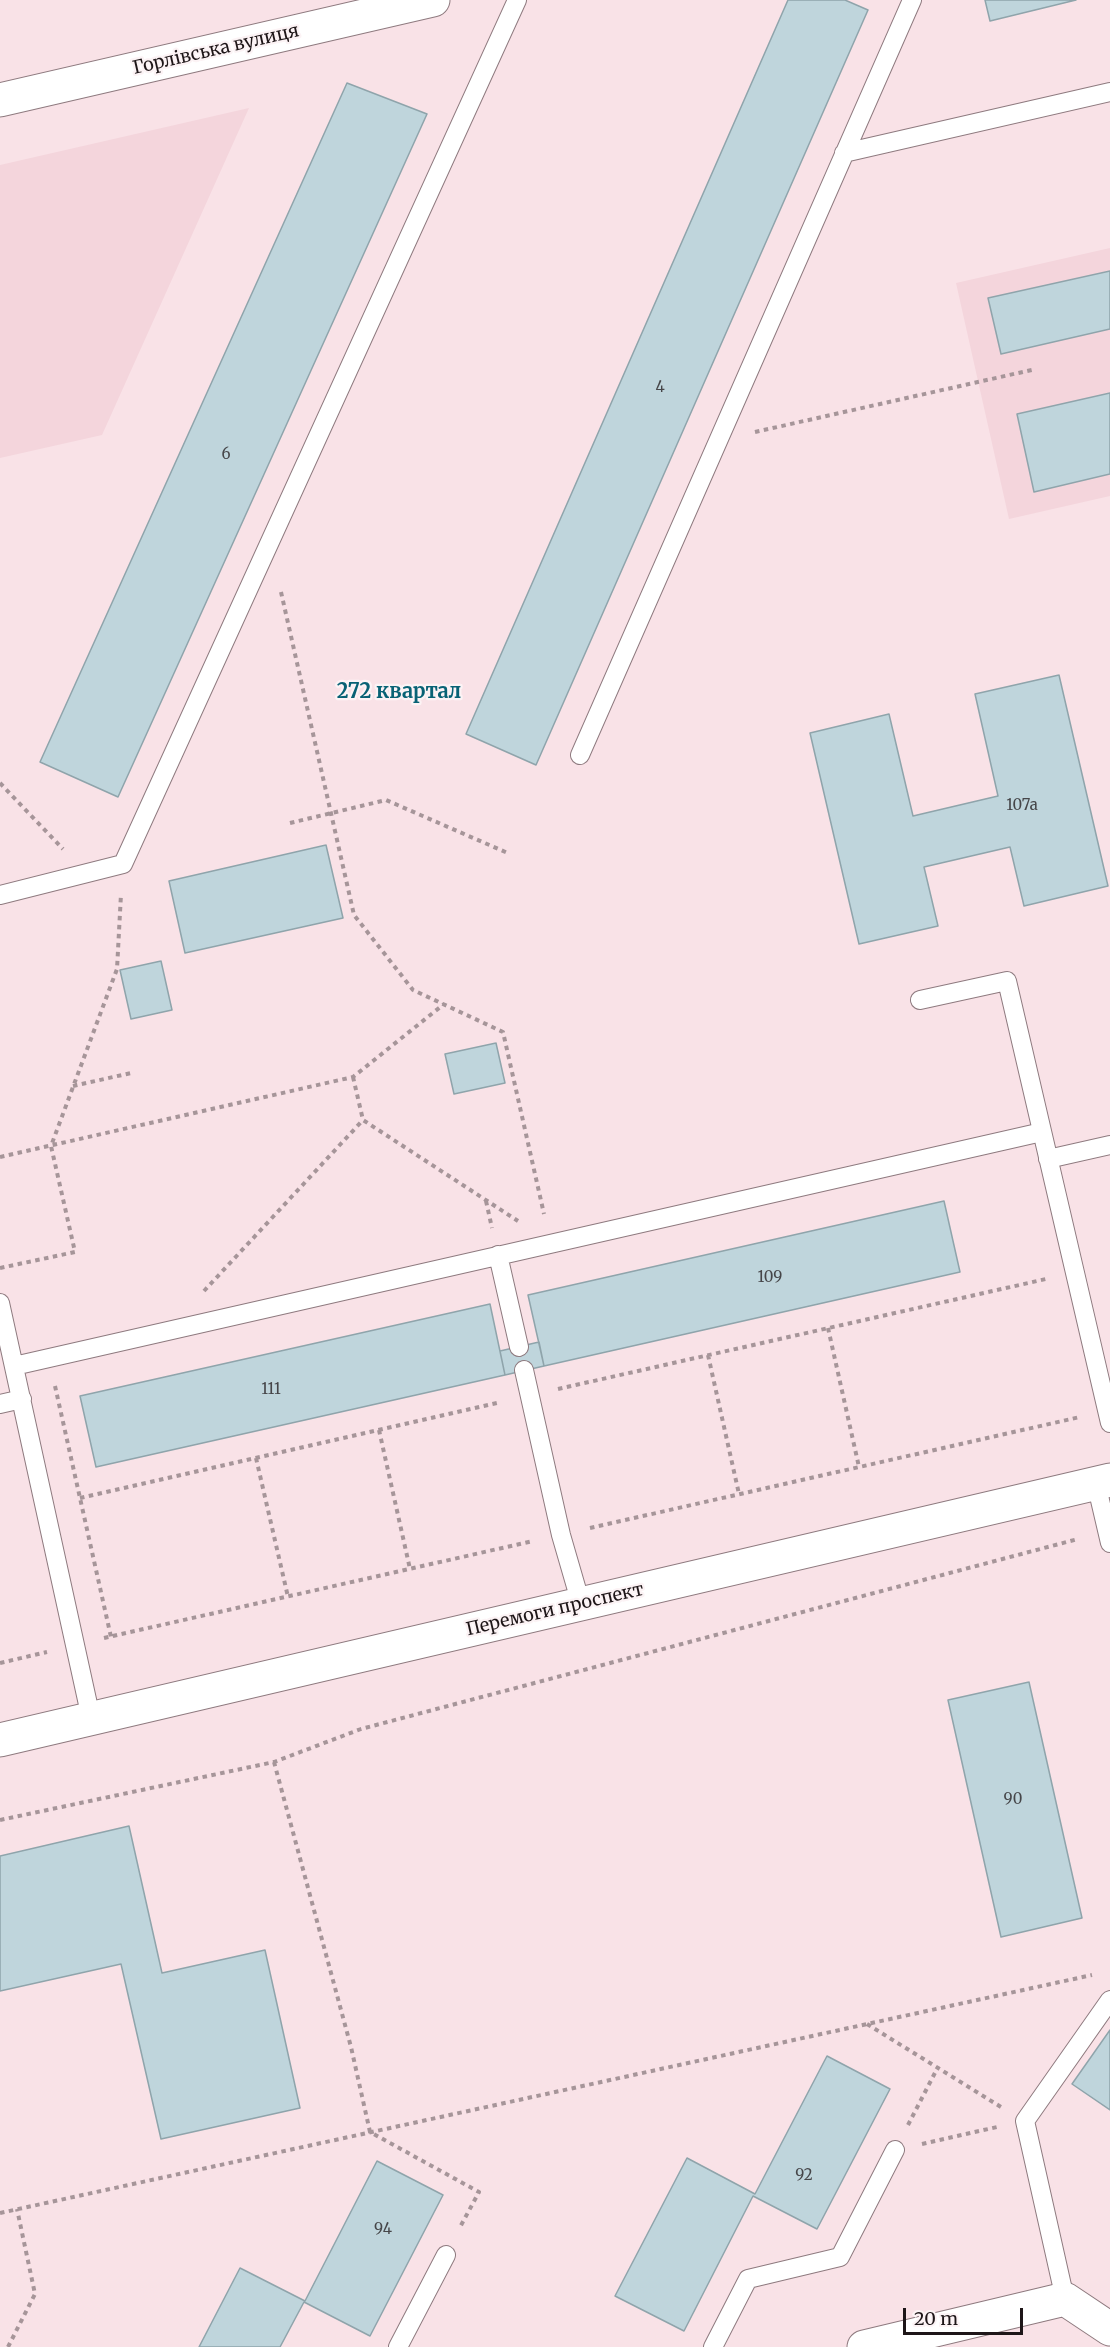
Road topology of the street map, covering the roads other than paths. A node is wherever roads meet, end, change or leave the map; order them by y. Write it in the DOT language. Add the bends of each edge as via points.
graph roads {
  1 [pos="433,0"];
  2 [pos="517,0"];
  3 [pos="912,0"];
  4 [pos="1110,92"];
  5 [pos="0,100"];
  6 [pos="844,153"];
  7 [pos="580,754"];
  8 [pos="0,895"];
  9 [pos="920,1000"];
  10 [pos="1042,1132"];
  11 [pos="1110,1145"];
  12 [pos="1048,1159"];
  13 [pos="498,1255"];
  14 [pos="0,1303"];
  15 [pos="519,1347"];
  16 [pos="14,1366"];
  17 [pos="524,1370"];
  18 [pos="22,1399"];
  19 [pos="0,1404"];
  20 [pos="1108,1417"];
  21 [pos="1103,1482"];
  22 [pos="1108,1537"];
  23 [pos="581,1604"];
  24 [pos="92,1718"];
  25 [pos="0,1740"];
  26 [pos="1110,2000"];
  27 [pos="895,2150"];
  28 [pos="446,2255"];
  29 [pos="1065,2299"];
  30 [pos="1110,2329"];
  31 [pos="873,2346"];
  32 [pos="398,2347"];
  33 [pos="713,2347"];
  1 -- 5 [label="street, Горлівська вулиця"];
  2 -- 8 [label="lane" via="123,864"];
  3 -- 6 [label="lane"];
  4 -- 6 [label="lane"];
  6 -- 7 [label="lane"];
  9 -- 10 [label="lane" via="1007,981"];
  10 -- 12 [label="lane"];
  10 -- 13 [label="lane"];
  11 -- 12 [label="lane"];
  12 -- 20 [label="lane"];
  13 -- 15 [label="lane"];
  13 -- 16 [label="lane"];
  14 -- 16 [label="lane"];
  16 -- 18 [label="lane"];
  17 -- 23 [label="lane" via="561,1535"];
  18 -- 19 [label="lane"];
  18 -- 24 [label="lane"];
  21 -- 22 [label="lane"];
  21 -- 23 [label="street, Перемоги проспект"];
  23 -- 24 [label="street, Перемоги проспект"];
  24 -- 25 [label="street, Перемоги проспект"];
  26 -- 29 [label="lane" via="1024,2121"];
  27 -- 33 [label="lane" via="840,2257 748,2279"];
  28 -- 32 [label="lane"];
  29 -- 30 [label="street"];
  29 -- 31 [label="street"];
}
